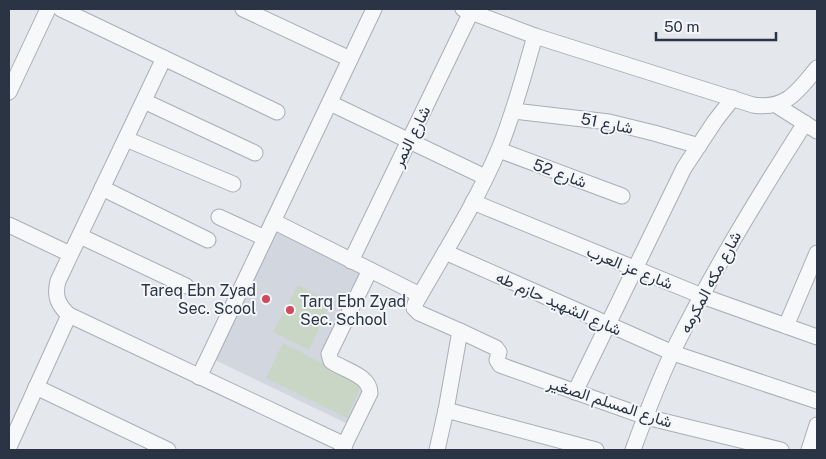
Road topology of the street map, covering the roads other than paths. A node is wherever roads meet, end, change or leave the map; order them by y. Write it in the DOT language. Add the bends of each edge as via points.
graph roads {
  1 [pos="48,9"];
  2 [pos="61,9"];
  3 [pos="243,9"];
  4 [pos="374,9"];
  5 [pos="467,10"];
  6 [pos="535,36"];
  7 [pos="164,58"];
  8 [pos="350,60"];
  9 [pos="817,68"];
  10 [pos="9,92"];
  11 [pos="732,98"];
  12 [pos="144,101"];
  13 [pos="330,103"];
  14 [pos="776,105"];
  15 [pos="514,111"];
  16 [pos="277,112"];
  17 [pos="811,127"];
  18 [pos="126,139"];
  19 [pos="409,141"];
  20 [pos="699,146"];
  21 [pos="499,150"];
  22 [pos="255,153"];
  23 [pos="485,177"];
  24 [pos="233,184"];
  25 [pos="102,188"];
  26 [pos="622,196"];
  27 [pos="473,202"];
  28 [pos="219,217"];
  29 [pos="273,221"];
  30 [pos="9,225"];
  31 [pos="80,236"];
  32 [pos="265,238"];
  33 [pos="208,240"];
  34 [pos="445,252"];
  35 [pos="817,253"];
  36 [pos="70,254"];
  37 [pos="352,260"];
  38 [pos="370,270"];
  39 [pos="634,270"];
  40 [pos="186,286"];
  41 [pos="420,295"];
  42 [pos="702,296"];
  43 [pos="69,315"];
  44 [pos="608,324"];
  45 [pos="786,326"];
  46 [pos="460,331"];
  47 [pos="817,337"];
  48 [pos="673,353"];
  49 [pos="199,377"];
  50 [pos="36,387"];
  51 [pos="575,392"];
  52 [pos="817,401"];
  53 [pos="446,410"];
  54 [pos="646,416"];
  55 [pos="817,425"];
  56 [pos="9,447"];
  57 [pos="344,448"];
  58 [pos="168,450"];
  59 [pos="437,450"];
  60 [pos="596,450"];
  61 [pos="633,450"];
  62 [pos="781,450"];
  63 [pos="809,450"];
  1 -- 10 [label="street"];
  2 -- 7 [label="street"];
  3 -- 8 [label="street"];
  4 -- 8 [label="street"];
  5 -- 6 [label="street"];
  5 -- 19 [label="street, شارع النمر"];
  6 -- 11 [label="street"];
  6 -- 15 [label="street"];
  7 -- 12 [label="street"];
  7 -- 16 [label="street"];
  8 -- 13 [label="street"];
  9 -- 14 [label="street" via="788,99"];
  11 -- 14 [label="street" via="753,105"];
  11 -- 20 [label="street"];
  12 -- 18 [label="street"];
  12 -- 22 [label="street"];
  13 -- 19 [label="street"];
  13 -- 29 [label="street"];
  14 -- 17 [label="street"];
  15 -- 20 [label="street, شارع 51" via="609,122"];
  15 -- 21 [label="street"];
  17 -- 42 [label="street, شارع مكه المكرمه" via="747,214"];
  18 -- 24 [label="street"];
  18 -- 25 [label="street"];
  19 -- 23 [label="street"];
  19 -- 37 [label="street, شارع النمر"];
  20 -- 39 [label="street" via="671,192"];
  21 -- 23 [label="street"];
  21 -- 26 [label="street, شارع 52"];
  23 -- 27 [label="street"];
  25 -- 31 [label="street"];
  25 -- 33 [label="street"];
  27 -- 34 [label="street"];
  27 -- 39 [label="street, شارع عز العرب"];
  28 -- 32 [label="street"];
  29 -- 32 [label="street"];
  29 -- 37 [label="street"];
  30 -- 36 [label="street"];
  31 -- 36 [label="street"];
  31 -- 40 [label="street"];
  32 -- 49 [label="street"];
  34 -- 41 [label="street"];
  34 -- 44 [label="street, شارع الشهيد حازم طه"];
  35 -- 45 [label="street"];
  36 -- 43 [label="street" via="56,291 57,300"];
  37 -- 38 [label="street"];
  38 -- 41 [label="street"];
  38 -- 57 [label="street" via="329,354 331,361 366,381 370,388"];
  39 -- 42 [label="street, شارع عز العرب"];
  39 -- 44 [label="street"];
  41 -- 46 [label="street" via="415,304 416,311"];
  42 -- 45 [label="street, شارع عز العرب"];
  42 -- 48 [label="street, شارع مكه المكرمه"];
  43 -- 49 [label="street"];
  43 -- 50 [label="street"];
  44 -- 48 [label="street, شارع الشهيد حازم طه"];
  44 -- 51 [label="street"];
  45 -- 47 [label="street, شارع عز العرب"];
  46 -- 51 [label="street, شارع المسلم الصغير" via="496,348 500,366"];
  46 -- 53 [label="street"];
  48 -- 52 [label="street, شارع الشهيد حازم طه"];
  48 -- 54 [label="street, شارع مكه المكرمه"];
  49 -- 57 [label="street"];
  50 -- 56 [label="street"];
  50 -- 58 [label="street"];
  51 -- 54 [label="street, شارع المسلم الصغير"];
  53 -- 59 [label="street"];
  53 -- 60 [label="street"];
  54 -- 61 [label="street, شارع مكه المكرمه"];
  54 -- 62 [label="street, شارع المسلم الصغير"];
  55 -- 63 [label="street"];
}
